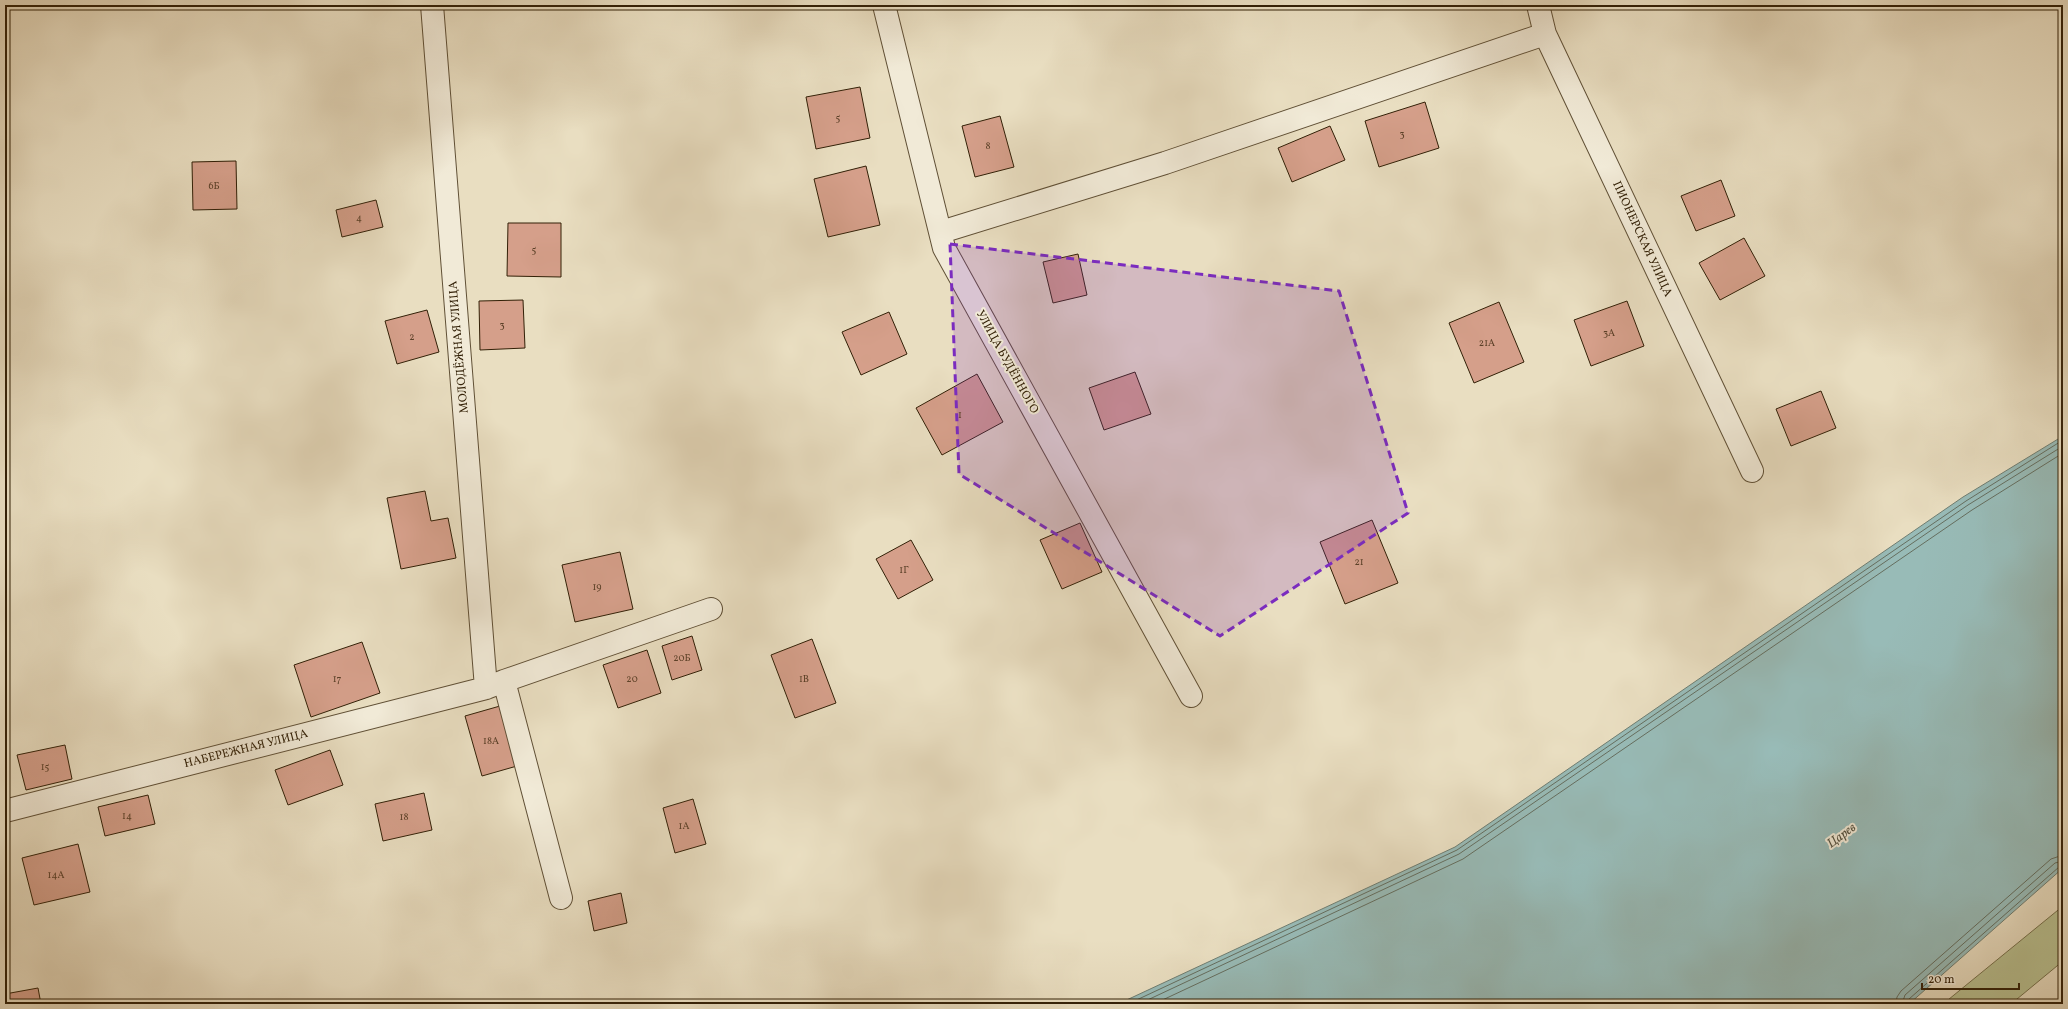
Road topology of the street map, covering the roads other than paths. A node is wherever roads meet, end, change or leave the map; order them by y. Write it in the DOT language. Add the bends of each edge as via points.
graph roads {
  1 [pos="432,5"];
  2 [pos="884,5"];
  3 [pos="1538,5"];
  4 [pos="1545,34"];
  5 [pos="941,232"];
  6 [pos="1752,471"];
  7 [pos="710,610"];
  8 [pos="495,685"];
  9 [pos="1191,696"];
  10 [pos="5,811"];
  11 [pos="561,898"];
  1 -- 8 [label="street, МОЛОДЁЖНАЯ УЛИЦА"];
  2 -- 5 [label="street, УЛИЦА БУДЁННОГО"];
  3 -- 4 [label="street, ПИОНЕРСКАЯ УЛИЦА"];
  4 -- 5 [label="street" via="1165,163"];
  4 -- 6 [label="street, ПИОНЕРСКАЯ УЛИЦА"];
  5 -- 9 [label="street, УЛИЦА БУДЁННОГО" via="944,248"];
  7 -- 8 [label="street, НАБЕРЕЖНАЯ УЛИЦА"];
  8 -- 10 [label="street, НАБЕРЕЖНАЯ УЛИЦА"];
  8 -- 11 [label="street, МОЛОДЁЖНАЯ УЛИЦА"];
}
